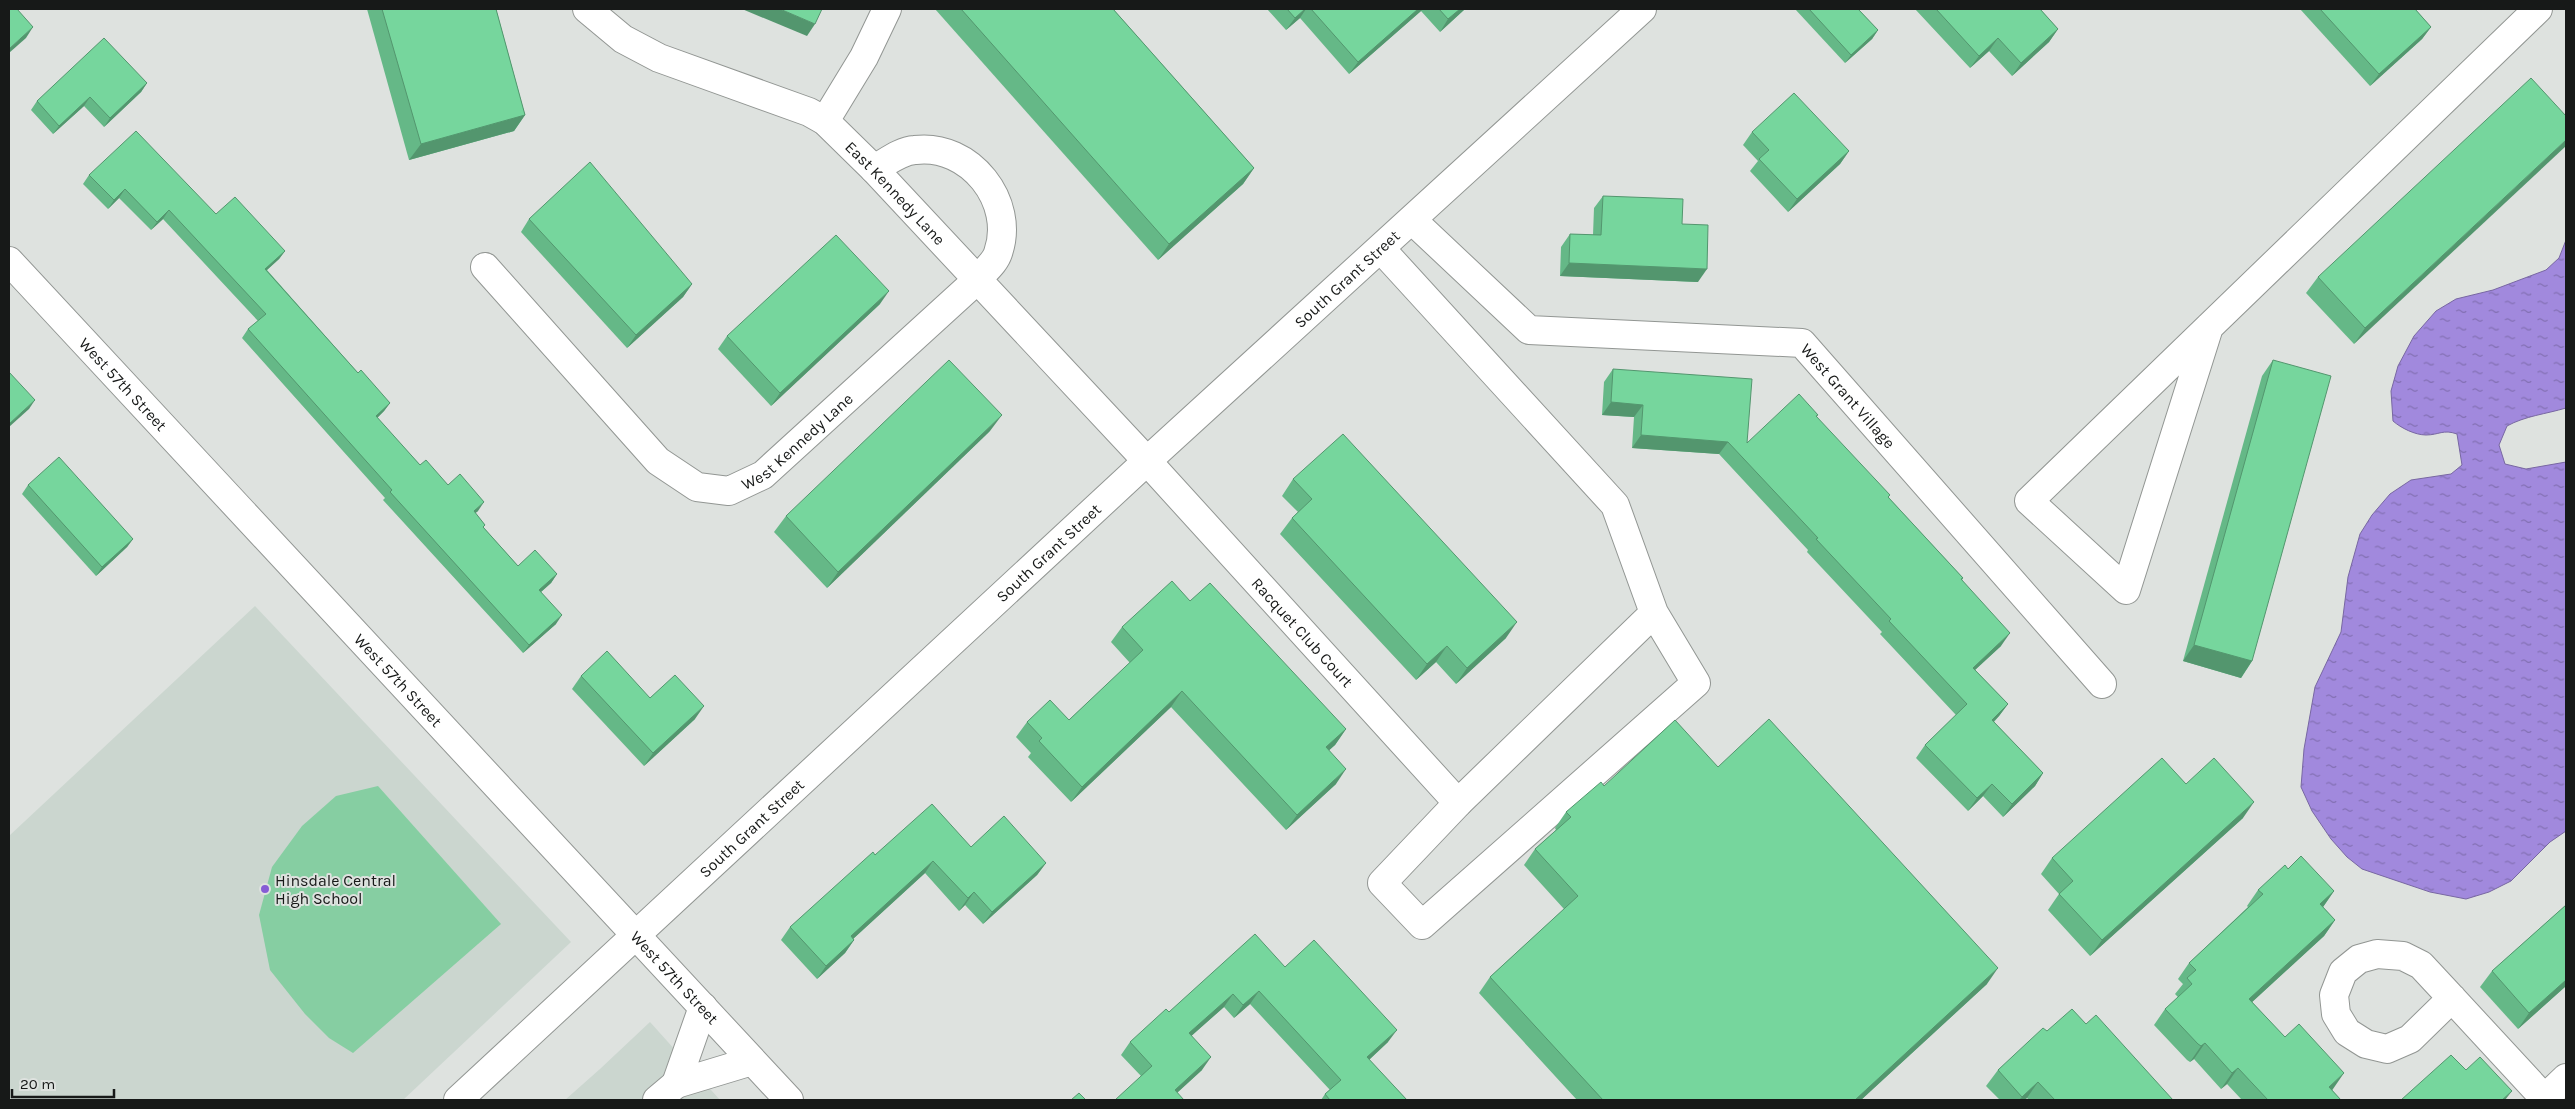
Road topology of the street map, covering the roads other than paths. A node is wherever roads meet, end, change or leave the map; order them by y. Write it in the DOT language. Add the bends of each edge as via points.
graph roads {
  1 [pos="587,9"];
  2 [pos="887,9"];
  3 [pos="1642,9"];
  4 [pos="2538,9"];
  5 [pos="825,121"];
  6 [pos="874,169"];
  7 [pos="1412,220"];
  8 [pos="1380,249"];
  9 [pos="9,261"];
  10 [pos="485,267"];
  11 [pos="977,280"];
  12 [pos="2209,327"];
  13 [pos="1147,461"];
  14 [pos="1654,612"];
  15 [pos="2102,684"];
  16 [pos="1458,803"];
  17 [pos="636,934"];
  18 [pos="2452,998"];
  19 [pos="703,1007"];
  20 [pos="752,1061"];
  21 [pos="2566,1078"];
  22 [pos="667,1092"];
  23 [pos="2546,1099"];
  24 [pos="458,1100"];
  25 [pos="788,1100"];
  1 -- 5 [label="street, East Kennedy Lane" via="622,39 658,58 809,112"];
  2 -- 5 [label="street" via="864,57"];
  3 -- 7 [label="street, South Grant Street"];
  4 -- 12 [label="street"];
  5 -- 6 [label="street, East Kennedy Lane"];
  6 -- 11 [label="street, East Kennedy Lane"];
  6 -- 11 [label="street, West Kennedy Lane" via="898,154 916,150 944,152 966,162 985,178 997,200 1002,230 998,255"];
  7 -- 8 [label="street, South Grant Street"];
  7 -- 15 [label="street, West Grant Village" via="1529,330 1802,343"];
  8 -- 13 [label="street, South Grant Street"];
  8 -- 14 [label="street" via="1615,505"];
  9 -- 17 [label="street, West 57th Street"];
  10 -- 11 [label="street, West Kennedy Lane" via="658,461 697,487 729,490 763,475"];
  11 -- 13 [label="street, East Kennedy Lane"];
  12 -- 12 [label="street" via="2029,501 2126,590 2201,352"];
  13 -- 16 [label="street, Racquet Club Court"];
  13 -- 17 [label="street, South Grant Street"];
  14 -- 16 [label="street"];
  14 -- 16 [label="street" via="1696,683 1422,925 1382,883"];
  17 -- 19 [label="street, West 57th Street"];
  17 -- 24 [label="street, South Grant Street"];
  18 -- 23 [label="street"];
  19 -- 20 [label="street, West 57th Street"];
  19 -- 22 [label="street"];
  20 -- 22 [label="street"];
  20 -- 25 [label="street, West 57th Street"];
  21 -- 23 [label="street"];
}
